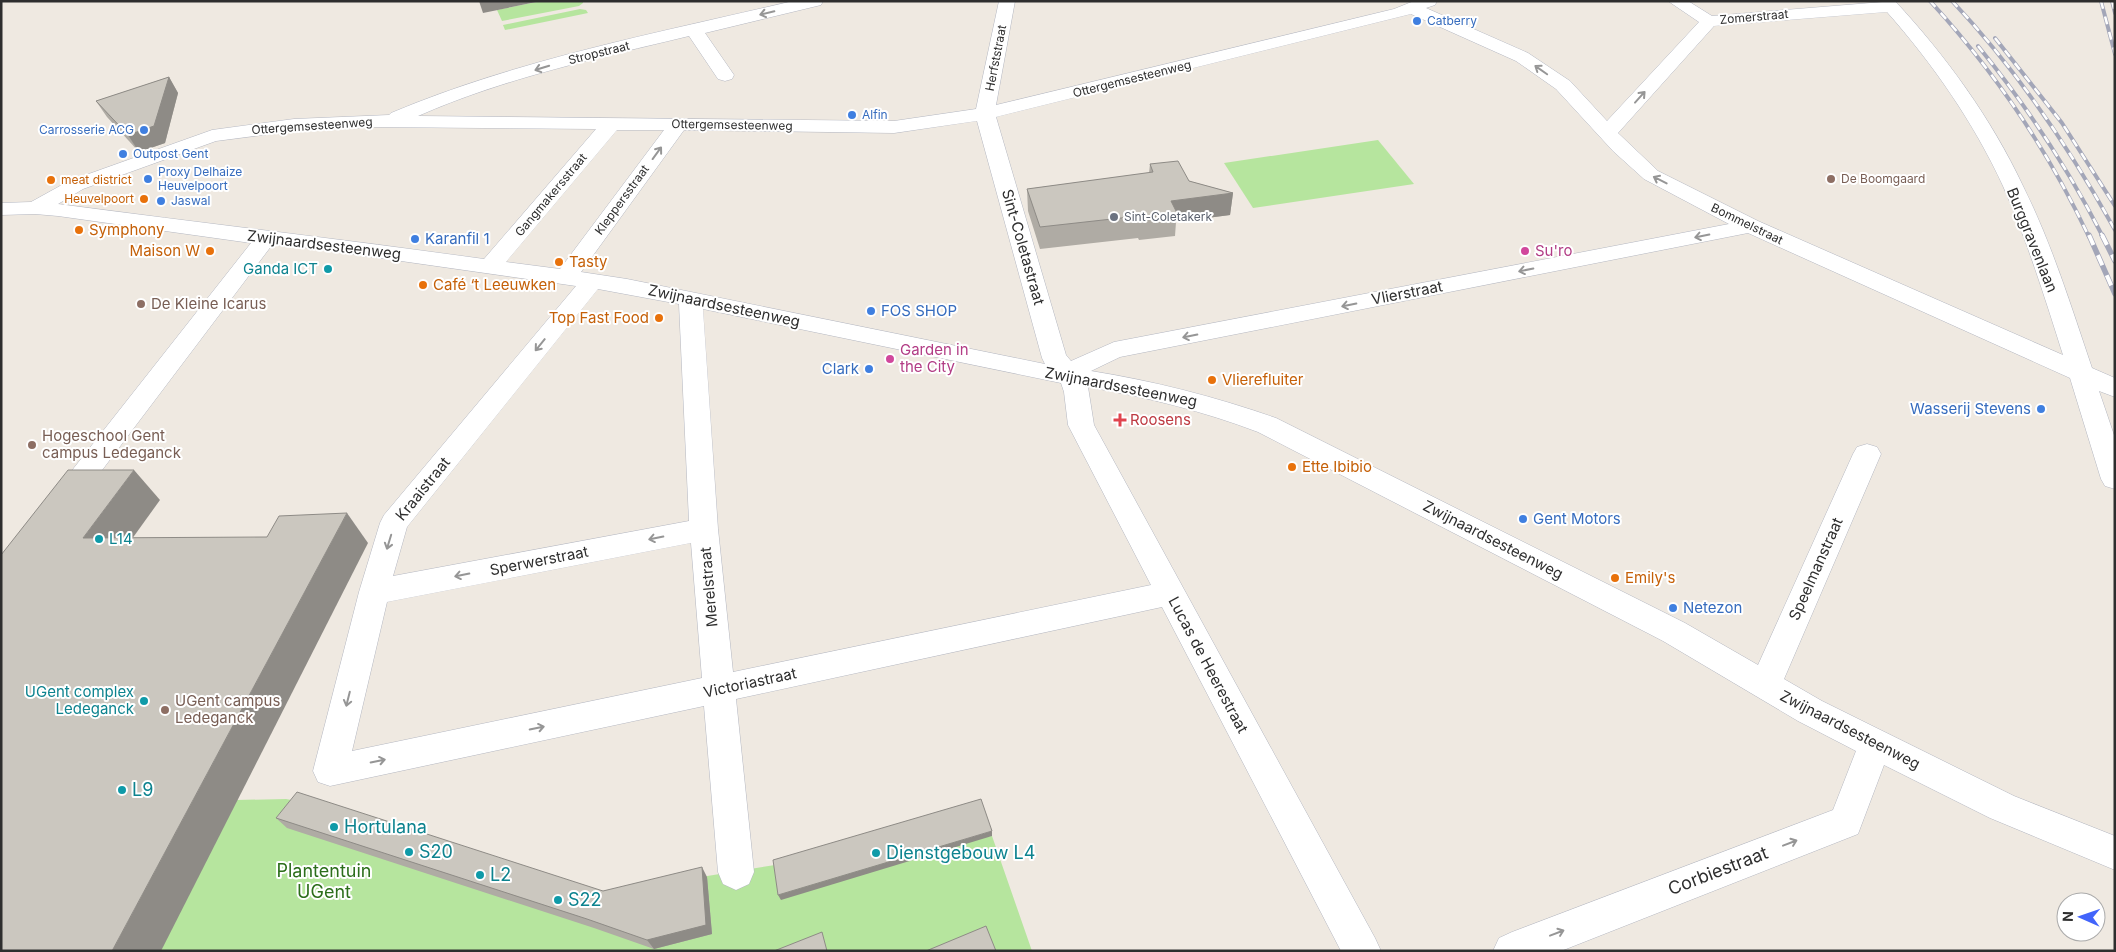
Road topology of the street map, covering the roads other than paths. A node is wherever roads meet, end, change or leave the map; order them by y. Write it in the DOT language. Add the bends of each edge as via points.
graph roads {
  1 [pos="815,1"];
  2 [pos="1007,1"];
  3 [pos="1676,1"];
  4 [pos="1888,4"];
  5 [pos="1421,5"];
  6 [pos="1709,20"];
  7 [pos="694,30"];
  8 [pos="725,75"];
  9 [pos="985,114"];
  10 [pos="389,121"];
  11 [pos="612,123"];
  12 [pos="679,124"];
  13 [pos="1607,133"];
  14 [pos="34,208"];
  15 [pos="1,209"];
  16 [pos="1750,226"];
  17 [pos="266,238"];
  18 [pos="490,266"];
  19 [pos="566,276"];
  20 [pos="593,280"];
  21 [pos="690,300"];
  22 [pos="2082,374"];
  23 [pos="1069,375"];
  24 [pos="2115,388"];
  25 [pos="1867,454"];
  26 [pos="2115,479"];
  27 [pos="47,522"];
  28 [pos="704,529"];
  29 [pos="374,592"];
  30 [pos="1169,593"];
  31 [pos="1765,685"];
  32 [pos="718,690"];
  33 [pos="1875,744"];
  34 [pos="330,771"];
  35 [pos="2115,853"];
  36 [pos="736,872"];
  37 [pos="1362,951"];
  38 [pos="1512,951"];
  1 -- 7 [label="street, Stropstraat, one-way"];
  2 -- 9 [label="street, Herfststraat"];
  3 -- 6 [label="street"];
  4 -- 6 [label="street, Zomerstraat"];
  4 -- 22 [label="street, Burggravenlaan" via="1946,76 1997,157 2024,212"];
  5 -- 9 [label="street, Ottergemsesteenweg"];
  13 -- 5 [label="street, Bommelstraat, one-way" via="1563,85 1522,57"];
  13 -- 6 [label="street, Zomerstraat, one-way"];
  7 -- 8 [label="street"];
  7 -- 10 [label="street, Stropstraat, one-way" via="545,67 445,97"];
  9 -- 12 [label="street, Ottergemsesteenweg" via="894,126"];
  9 -- 23 [label="street, Sint-Coletastraat" via="1054,358"];
  10 -- 11 [label="street, Ottergemsesteenweg"];
  10 -- 14 [label="street, Ottergemsesteenweg" via="303,124 212,136 76,185"];
  11 -- 12 [label="street, Ottergemsesteenweg"];
  11 -- 18 [label="street, Gangmakersstraat"];
  19 -- 12 [label="street, Kleppersstraat, one-way"];
  16 -- 13 [label="street, Bommelstraat, one-way" via="1651,175"];
  14 -- 15 [label="street, Zwijnaardsesteenweg"];
  14 -- 17 [label="street, Zwijnaardsesteenweg"];
  16 -- 22 [label="street, Bommelstraat"];
  16 -- 23 [label="street, Vlierstraat, one-way" via="1114,350 1083,364"];
  17 -- 18 [label="street, Zwijnaardsesteenweg"];
  17 -- 27 [label="street"];
  18 -- 19 [label="street, Zwijnaardsesteenweg"];
  19 -- 20 [label="street, Zwijnaardsesteenweg"];
  20 -- 21 [label="street, Zwijnaardsesteenweg"];
  20 -- 29 [label="street, Kraaistraat, one-way" via="394,524"];
  21 -- 23 [label="street, Zwijnaardsesteenweg"];
  21 -- 28 [label="street, Merelstraat"];
  22 -- 24 [label="street, Bommelstraat"];
  22 -- 26 [label="street, Burggravenlaan"];
  23 -- 30 [label="street, Lucas de Heerestraat" via="1078,397 1076,410 1081,425"];
  23 -- 31 [label="street, Zwijnaardsesteenweg" via="1195,401 1267,425 1674,632"];
  25 -- 31 [label="street, Speelmanstraat"];
  28 -- 29 [label="street, Sperwerstraat, one-way"];
  28 -- 32 [label="street, Merelstraat"];
  29 -- 34 [label="street, Kraaistraat, one-way"];
  30 -- 32 [label="street, Victoriastraat"];
  30 -- 37 [label="street, Lucas de Heerestraat"];
  31 -- 33 [label="street, Zwijnaardsesteenweg"];
  34 -- 32 [label="street, Victoriastraat, one-way"];
  32 -- 36 [label="street, Merelstraat"];
  33 -- 35 [label="street, Zwijnaardsesteenweg" via="2002,807"];
  38 -- 33 [label="street, Corbiestraat, one-way" via="1846,822"];
}
